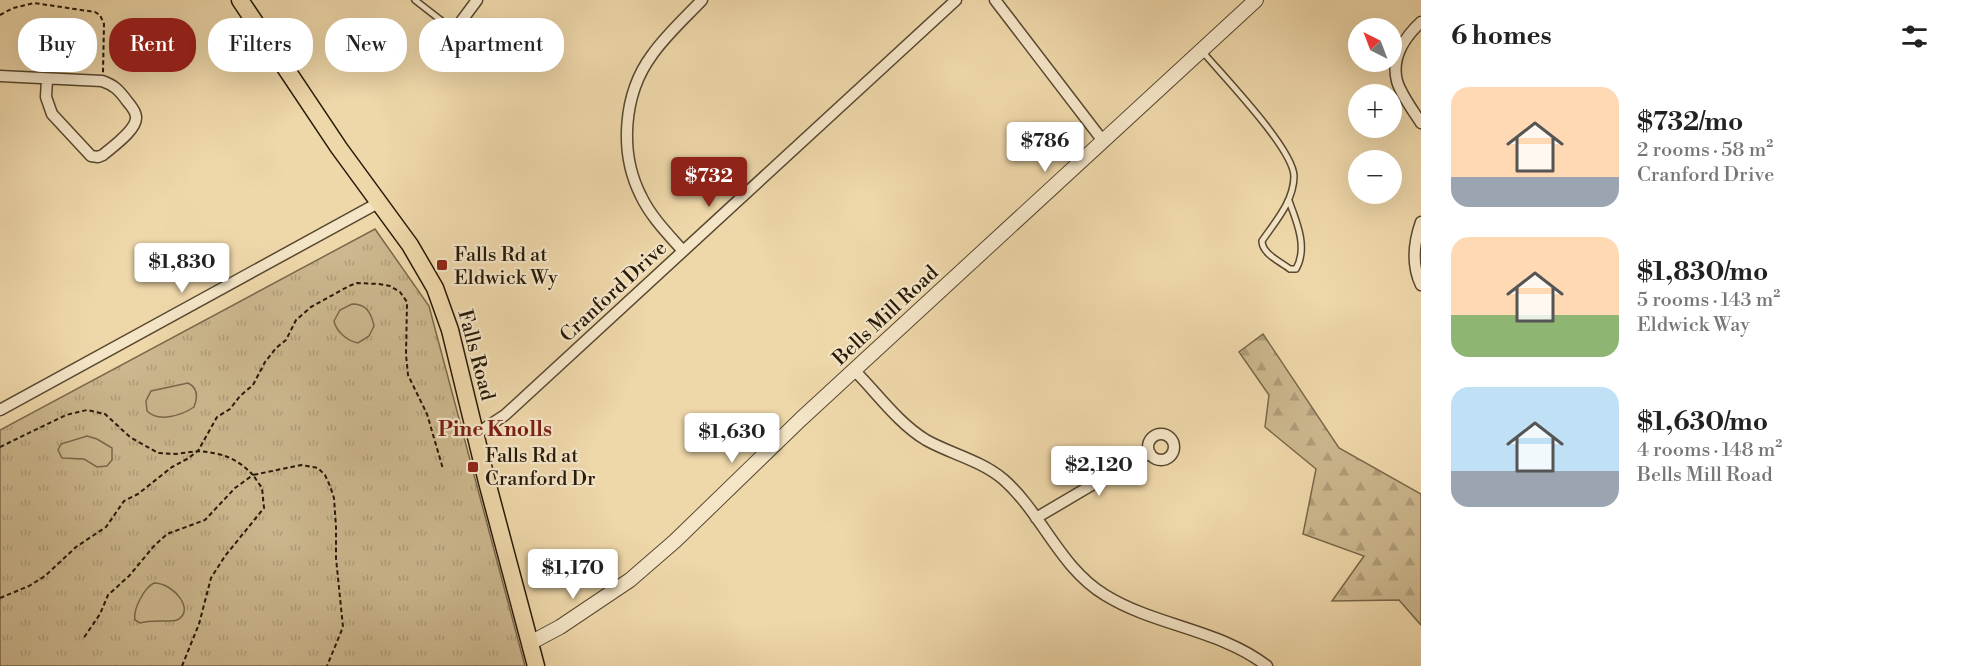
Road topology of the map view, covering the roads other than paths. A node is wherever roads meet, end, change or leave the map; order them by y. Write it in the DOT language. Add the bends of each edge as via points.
graph roads {
  1 [pos="240,0"];
  2 [pos="415,0"];
  3 [pos="477,0"];
  4 [pos="702,0"];
  5 [pos="956,0"];
  6 [pos="995,0"];
  7 [pos="1256,0"];
  8 [pos="438,18"];
  9 [pos="464,18"];
  10 [pos="1421,22"];
  11 [pos="1201,50"];
  12 [pos="0,76"];
  13 [pos="47,80"];
  14 [pos="1421,123"];
  15 [pos="1102,141"];
  16 [pos="1289,201"];
  17 [pos="378,203"];
  18 [pos="1421,222"];
  19 [pos="683,251"];
  20 [pos="1421,285"];
  21 [pos="855,370"];
  22 [pos="0,410"];
  23 [pos="476,434"];
  24 [pos="1150,453"];
  25 [pos="1036,518"];
  26 [pos="530,643"];
  27 [pos="536,666"];
  28 [pos="1267,666"];
  1 -- 17 [label="main road, Falls Road"];
  2 -- 8 [label="lane"];
  3 -- 9 [label="street"];
  4 -- 19 [label="street" via="646,64 634,90 628,125 631,168 641,196"];
  5 -- 19 [label="street, Cranford Drive"];
  6 -- 15 [label="street"];
  7 -- 11 [label="street, Bells Mill Road"];
  10 -- 14 [label="street" via="1409,34 1396,60 1397,82"];
  11 -- 15 [label="street, Bells Mill Road"];
  11 -- 16 [label="lane" via="1271,133 1292,165"];
  12 -- 13 [label="street"];
  13 -- 13 [label="street" via="102,81 117,88 135,111 134,125 98,157 86,152 52,114 46,96"];
  15 -- 21 [label="street, Bells Mill Road"];
  16 -- 16 [label="lane" via="1262,241 1262,247 1290,270 1299,264 1302,243"];
  17 -- 22 [label="street"];
  17 -- 23 [label="main road, Falls Road" via="414,251 435,288 450,330"];
  18 -- 20 [label="street" via="1414,256"];
  19 -- 23 [label="street, Cranford Drive" via="506,415"];
  21 -- 25 [label="street" via="913,431 994,472"];
  21 -- 26 [label="street, Bells Mill Road" via="630,580"];
  23 -- 26 [label="main road, Falls Road"];
  24 -- 25 [label="street"];
  25 -- 28 [label="street" via="1067,561 1102,593 1140,613 1218,639"];
  26 -- 27 [label="main road, Falls Road"];
}
